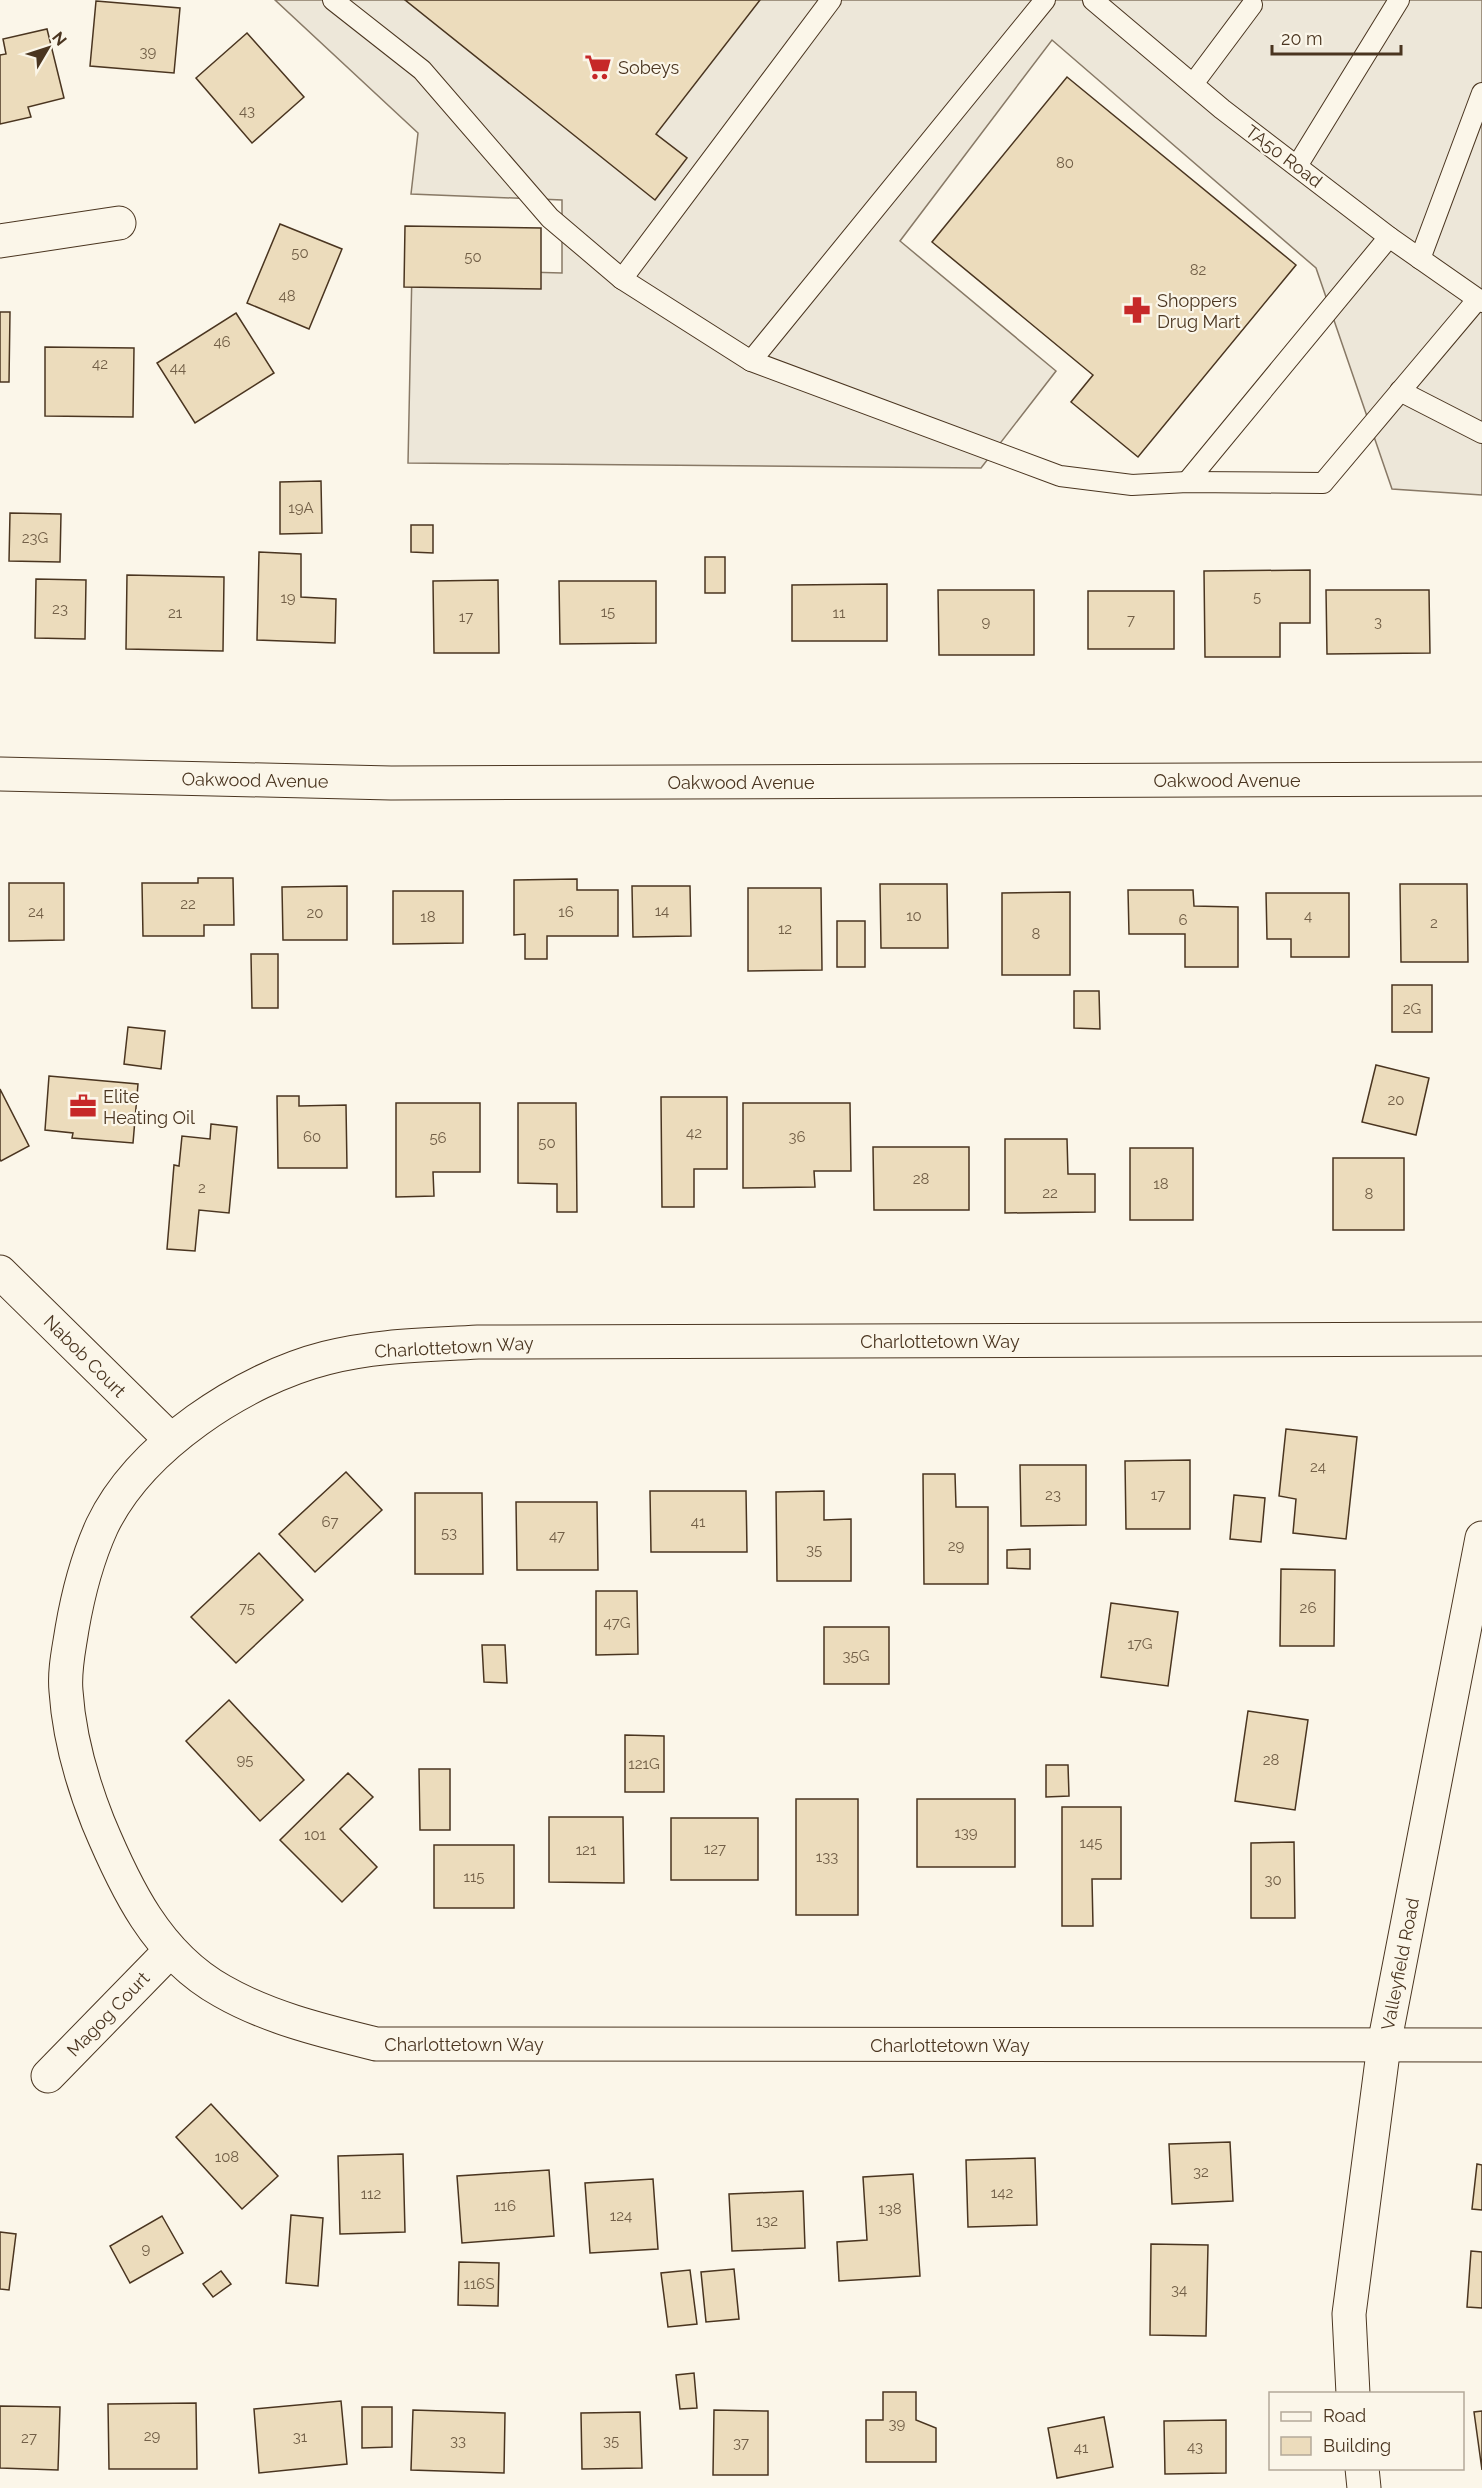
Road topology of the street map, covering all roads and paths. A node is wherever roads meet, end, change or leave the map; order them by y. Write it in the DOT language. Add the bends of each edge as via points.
graph roads {
  1 [pos="333,0"];
  2 [pos="831,0"];
  3 [pos="1045,0"];
  4 [pos="1093,0"];
  5 [pos="1399,0"];
  6 [pos="1252,2"];
  7 [pos="1193,84"];
  8 [pos="1482,93"];
  9 [pos="1297,166"];
  10 [pos="119,223"];
  11 [pos="1389,237"];
  12 [pos="0,241"];
  13 [pos="1420,259"];
  14 [pos="622,279"];
  15 [pos="1480,301"];
  16 [pos="751,360"];
  17 [pos="1400,391"];
  18 [pos="1482,433"];
  19 [pos="1187,482"];
  20 [pos="0,774"];
  21 [pos="1482,779"];
  22 [pos="0,1272"];
  23 [pos="1482,1339"];
  24 [pos="171,1440"];
  25 [pos="1482,1538"];
  26 [pos="169,1952"];
  27 [pos="1384,2045"];
  28 [pos="1482,2045"];
  29 [pos="48,2076"];
  30 [pos="1353,2392"];
  31 [pos="1362,2470"];
  32 [pos="1364,2488"];
  1 -- 14 [label="lane" via="422,70 550,218"];
  2 -- 14 [label="lane"];
  3 -- 16 [label="lane"];
  4 -- 7 [label="lane, TA50 Road"];
  5 -- 9 [label="lane"];
  6 -- 7 [label="lane"];
  7 -- 9 [label="lane, TA50 Road"];
  8 -- 13 [label="lane"];
  9 -- 11 [label="lane, TA50 Road"];
  10 -- 12 [label="street"];
  11 -- 13 [label="lane, TA50 Road"];
  11 -- 19 [label="lane"];
  13 -- 15 [label="lane, TA50 Road"];
  14 -- 16 [label="lane"];
  15 -- 17 [label="lane"];
  16 -- 19 [label="lane" via="1060,476 1132,485"];
  17 -- 18 [label="lane"];
  17 -- 19 [label="lane" via="1323,483"];
  20 -- 21 [label="street, Oakwood Avenue" via="391,783"];
  22 -- 24 [label="street, Nabob Court"];
  23 -- 24 [label="street, Charlottetown Way" via="478,1342 391,1347 326,1358 269,1378 212,1410"];
  24 -- 26 [label="street, Charlottetown Way" via="128,1486 103,1526 77,1596 66,1689 73,1748 87,1794 135,1903"];
  25 -- 27 [label="street, Valleyfield Road"];
  26 -- 27 [label="street, Charlottetown Way" via="220,1991 309,2027 376,2044"];
  26 -- 29 [label="street, Magog Court"];
  27 -- 28 [label="street, Charlottetown Way"];
  27 -- 30 [label="street, Valleyfield Road" via="1349,2314"];
  31 -- 32 [label="street"];
}
